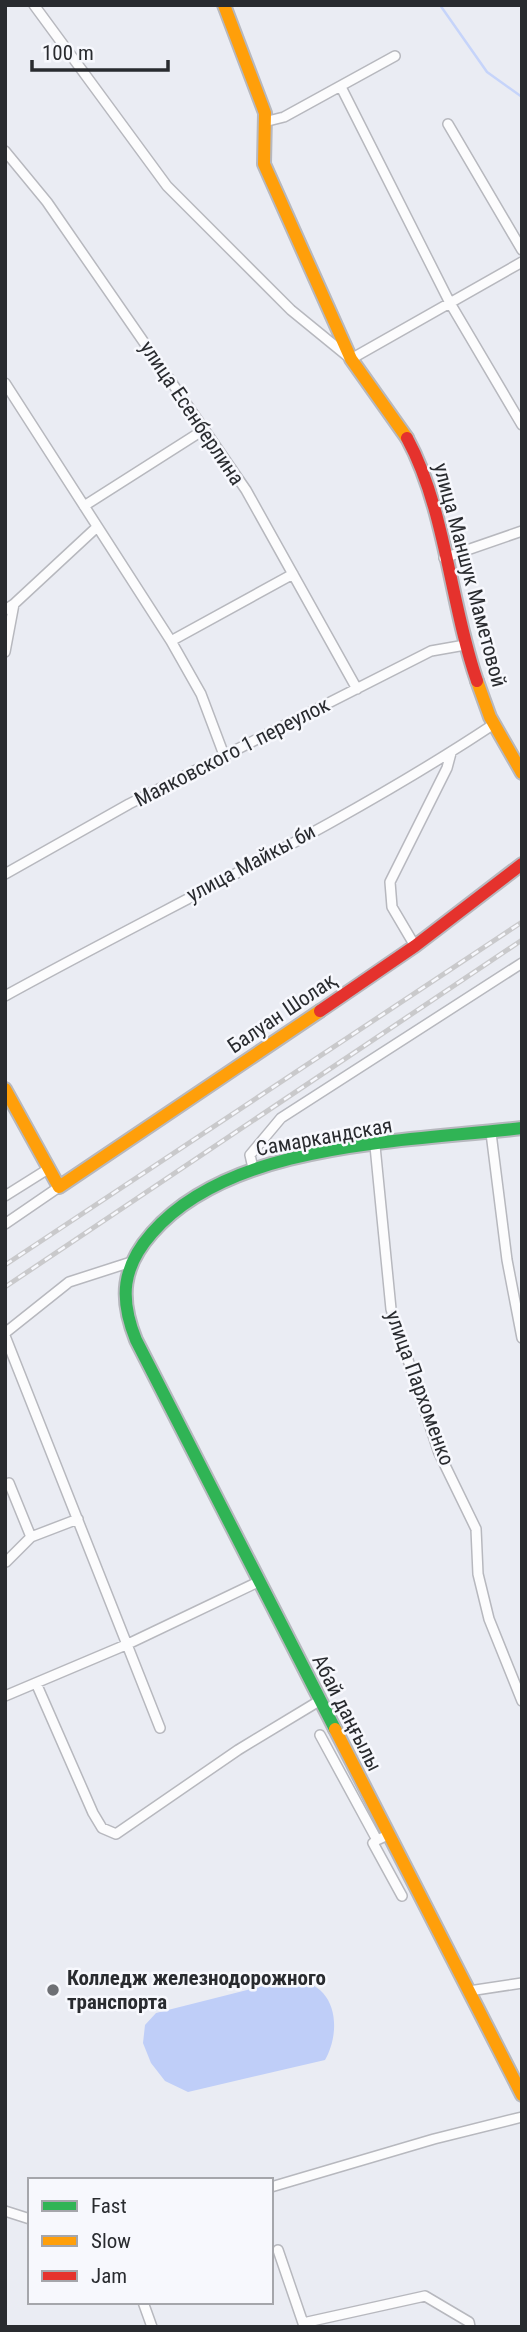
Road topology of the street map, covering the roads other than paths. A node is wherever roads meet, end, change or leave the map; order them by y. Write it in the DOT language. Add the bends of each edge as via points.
graph roads {
  1 [pos="34,5"];
  2 [pos="224,5"];
  3 [pos="395,56"];
  4 [pos="341,87"];
  5 [pos="264,122"];
  6 [pos="448,124"];
  7 [pos="5,151"];
  8 [pos="522,250"];
  9 [pos="522,262"];
  10 [pos="450,303"];
  11 [pos="351,359"];
  12 [pos="5,383"];
  13 [pos="522,425"];
  14 [pos="205,429"];
  15 [pos="84,506"];
  16 [pos="97,527"];
  17 [pos="522,531"];
  18 [pos="444,558"];
  19 [pos="293,574"];
  20 [pos="10,607"];
  21 [pos="171,641"];
  22 [pos="465,645"];
  23 [pos="5,652"];
  24 [pos="357,689"];
  25 [pos="494,724"];
  26 [pos="451,752"];
  27 [pos="224,755"];
  28 [pos="522,772"];
  29 [pos="522,864"];
  30 [pos="5,874"];
  31 [pos="415,946"];
  32 [pos="522,963"];
  33 [pos="5,996"];
  34 [pos="5,1089"];
  35 [pos="522,1128"];
  36 [pos="491,1133"];
  37 [pos="376,1146"];
  38 [pos="253,1168"];
  39 [pos="48,1169"];
  40 [pos="59,1187"];
  41 [pos="5,1196"];
  42 [pos="5,1224"];
  43 [pos="128,1263"];
  44 [pos="5,1334"];
  45 [pos="522,1338"];
  46 [pos="9,1483"];
  47 [pos="78,1519"];
  48 [pos="31,1537"];
  49 [pos="6,1562"];
  50 [pos="258,1582"];
  51 [pos="128,1644"];
  52 [pos="36,1683"];
  53 [pos="5,1696"];
  54 [pos="319,1701"];
  55 [pos="522,1701"];
  56 [pos="160,1728"];
  57 [pos="320,1735"];
  58 [pos="383,1838"];
  59 [pos="402,1896"];
  60 [pos="522,1983"];
  61 [pos="469,1991"];
  62 [pos="522,2095"];
  63 [pos="522,2117"];
  64 [pos="273,2186"];
  65 [pos="5,2211"];
  66 [pos="28,2219"];
  67 [pos="278,2250"];
  68 [pos="144,2304"];
  69 [pos="152,2327"];
  70 [pos="470,2327"];
  1 -- 11 [label="street" via="167,186 291,310"];
  2 -- 5 [label="street, улица Маншук Маметовой" via="265,113"];
  3 -- 4 [label="street"];
  4 -- 5 [label="street" via="284,117"];
  4 -- 10 [label="street"];
  5 -- 11 [label="street, улица Маншук Маметовой" via="264,164"];
  6 -- 8 [label="street"];
  7 -- 14 [label="street, улица Есенберлина" via="47,202"];
  9 -- 10 [label="street"];
  10 -- 11 [label="street"];
  10 -- 13 [label="street"];
  11 -- 18 [label="street, улица Маншук Маметовой" via="423,468"];
  12 -- 15 [label="street"];
  14 -- 15 [label="street"];
  14 -- 19 [label="street, улица Есенберлина"];
  15 -- 16 [label="street"];
  16 -- 20 [label="street"];
  16 -- 21 [label="street"];
  17 -- 18 [label="street"];
  18 -- 22 [label="street, улица Маншук Маметовой"];
  19 -- 21 [label="street"];
  19 -- 24 [label="street, улица Есенберлина"];
  20 -- 23 [label="street"];
  21 -- 27 [label="street" via="201,694"];
  22 -- 24 [label="street, Маяковского 1 переулок" via="431,651"];
  22 -- 25 [label="street, улица Маншук Маметовой"];
  24 -- 27 [label="street, Маяковского 1 переулок"];
  25 -- 26 [label="street, улица Майкы би"];
  25 -- 28 [label="street, улица Маншук Маметовой"];
  26 -- 31 [label="street" via="390,882 392,907"];
  26 -- 33 [label="street, улица Майкы би"];
  27 -- 30 [label="street, Маяковского 1 переулок"];
  29 -- 31 [label="street, Балуан Шолақ"];
  31 -- 40 [label="street, Балуан Шолақ"];
  32 -- 38 [label="street" via="281,1118 250,1156"];
  34 -- 39 [label="street"];
  35 -- 36 [label="street, Самаркандская"];
  36 -- 37 [label="street, Самаркандская"];
  36 -- 45 [label="street"];
  37 -- 38 [label="street, Самаркандская"];
  37 -- 55 [label="street, улица Пархоменко" via="391,1309 439,1453 476,1529 478,1574 489,1619"];
  38 -- 43 [label="street, Самаркандская" via="216,1183 181,1206 141,1243"];
  39 -- 40 [label="street"];
  39 -- 41 [label="street"];
  40 -- 42 [label="street"];
  43 -- 44 [label="street" via="69,1282"];
  43 -- 50 [label="street, Абай даңғылы" via="124,1301 139,1348"];
  44 -- 47 [label="street"];
  46 -- 48 [label="street"];
  47 -- 48 [label="street"];
  47 -- 51 [label="street"];
  48 -- 49 [label="street"];
  50 -- 51 [label="street"];
  50 -- 54 [label="street, Абай даңғылы"];
  51 -- 52 [label="street"];
  51 -- 56 [label="street"];
  52 -- 53 [label="street"];
  52 -- 54 [label="street" via="93,1813 102,1828 116,1834 237,1750"];
  54 -- 58 [label="street, Абай даңғылы"];
  57 -- 58 [label="street"];
  58 -- 59 [label="street" via="373,1843"];
  58 -- 61 [label="street, Абай даңғылы"];
  60 -- 61 [label="street"];
  61 -- 62 [label="street, Абай даңғылы"];
  63 -- 64 [label="street"];
  65 -- 66 [label="street"];
  67 -- 70 [label="street" via="303,2323 425,2297 469,2322"];
  68 -- 69 [label="street"];
}
